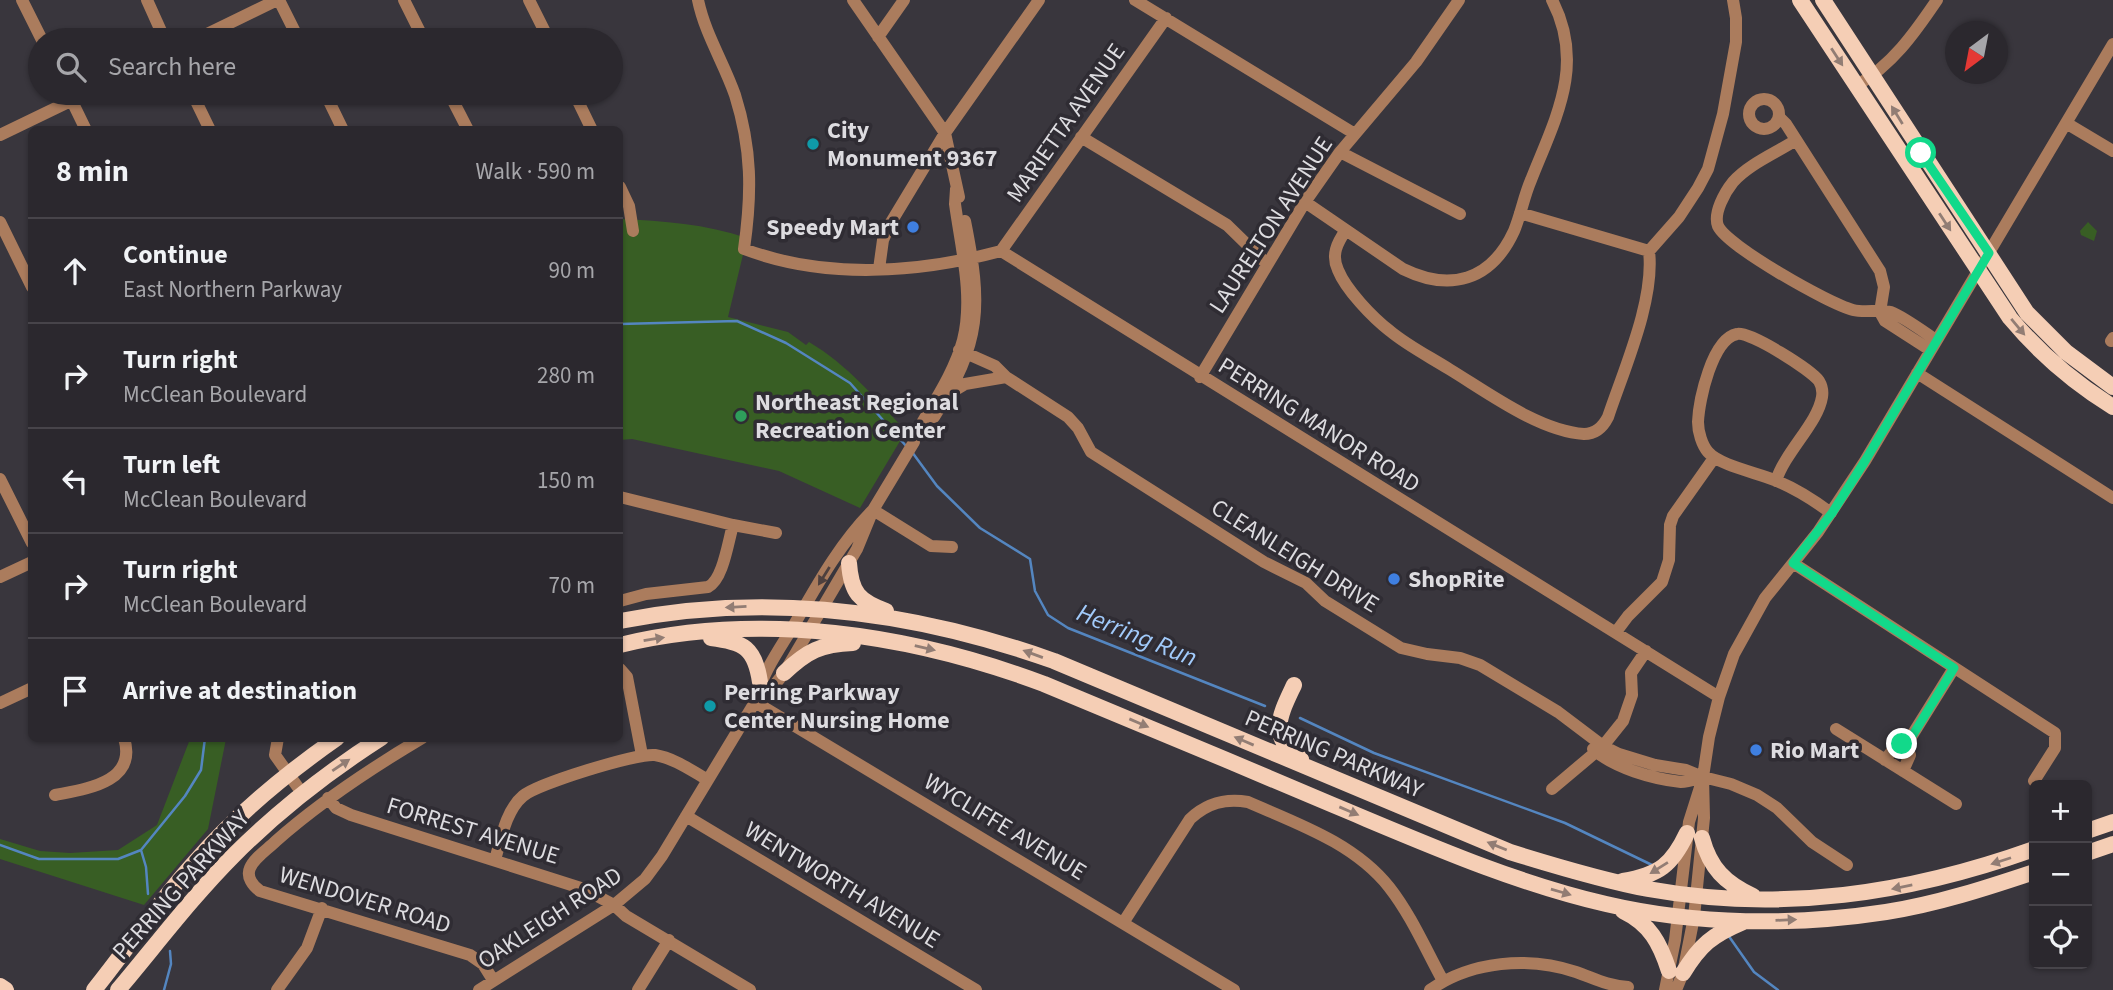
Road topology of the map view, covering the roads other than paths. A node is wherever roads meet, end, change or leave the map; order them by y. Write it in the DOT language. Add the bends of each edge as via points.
graph roads {
  1 [pos="22,0"];
  2 [pos="147,0"];
  3 [pos="278,0"];
  4 [pos="404,0"];
  5 [pos="698,0"];
  6 [pos="853,0"];
  7 [pos="904,0"];
  8 [pos="1039,0"];
  9 [pos="1135,0"];
  10 [pos="1459,0"];
  11 [pos="1552,0"];
  12 [pos="1733,0"];
  13 [pos="1800,0"];
  14 [pos="1823,0"];
  15 [pos="1937,0"];
  16 [pos="532,1"];
  17 [pos="1166,18"];
  18 [pos="36,28"];
  19 [pos="160,28"];
  20 [pos="220,28"];
  21 [pos="293,28"];
  22 [pos="418,28"];
  23 [pos="544,28"];
  24 [pos="878,37"];
  25 [pos="2113,44"];
  26 [pos="1872,76"];
  27 [pos="1856,86"];
  28 [pos="54,105"];
  29 [pos="73,105"];
  30 [pos="198,105"];
  31 [pos="331,105"];
  32 [pos="455,105"];
  33 [pos="580,105"];
  34 [pos="1779,117"];
  35 [pos="2066,123"];
  36 [pos="84,126"];
  37 [pos="209,126"];
  38 [pos="341,126"];
  39 [pos="466,126"];
  40 [pos="590,126"];
  41 [pos="945,133"];
  42 [pos="1354,134"];
  43 [pos="0,135"];
  44 [pos="1081,137"];
  45 [pos="1796,140"];
  46 [pos="2113,151"];
  47 [pos="1340,152"];
  48 [pos="623,193"];
  49 [pos="1305,202"];
  50 [pos="1520,213"];
  51 [pos="1460,214"];
  52 [pos="0,222"];
  53 [pos="1346,230"];
  54 [pos="634,231"];
  55 [pos="1001,251"];
  56 [pos="1649,251"];
  57 [pos="1989,253"];
  58 [pos="967,259"];
  59 [pos="1267,264"];
  60 [pos="879,269"];
  61 [pos="1978,272"];
  62 [pos="28,279"];
  63 [pos="1880,312"];
  64 [pos="1933,345"];
  65 [pos="962,355"];
  66 [pos="1917,373"];
  67 [pos="1006,377"];
  68 [pos="1200,377"];
  69 [pos="2113,387"];
  70 [pos="950,393"];
  71 [pos="2113,407"];
  72 [pos="914,442"];
  73 [pos="1714,458"];
  74 [pos="0,479"];
  75 [pos="1776,481"];
  76 [pos="623,498"];
  77 [pos="2113,498"];
  78 [pos="873,510"];
  79 [pos="1832,513"];
  80 [pos="733,525"];
  81 [pos="776,533"];
  82 [pos="28,535"];
  83 [pos="952,547"];
  84 [pos="849,563"];
  85 [pos="1793,563"];
  86 [pos="28,564"];
  87 [pos="0,577"];
  88 [pos="623,600"];
  89 [pos="804,608"];
  90 [pos="822,609"];
  91 [pos="623,620"];
  92 [pos="942,628"];
  93 [pos="790,631"];
  94 [pos="809,631"];
  95 [pos="1616,632"];
  96 [pos="681,635"];
  97 [pos="897,641"];
  98 [pos="623,645"];
  99 [pos="1646,651"];
  100 [pos="1954,668"];
  101 [pos="623,672"];
  102 [pos="784,673"];
  103 [pos="760,682"];
  104 [pos="1294,685"];
  105 [pos="28,690"];
  106 [pos="1719,696"];
  107 [pos="755,702"];
  108 [pos="0,703"];
  109 [pos="1836,729"];
  110 [pos="126,742"];
  111 [pos="276,742"];
  112 [pos="332,742"];
  113 [pos="375,742"];
  114 [pos="415,742"];
  115 [pos="1906,746"];
  116 [pos="1600,749"];
  117 [pos="642,755"];
  118 [pos="1885,760"];
  119 [pos="1903,771"];
  120 [pos="289,773"];
  121 [pos="1329,777"];
  122 [pos="1703,777"];
  123 [pos="708,780"];
  124 [pos="2034,780"];
  125 [pos="1552,789"];
  126 [pos="302,793"];
  127 [pos="55,795"];
  128 [pos="328,798"];
  129 [pos="1956,804"];
  130 [pos="687,816"];
  131 [pos="2113,822"];
  132 [pos="2092,829"];
  133 [pos="1695,836"];
  134 [pos="2113,844"];
  135 [pos="2029,851"];
  136 [pos="2092,851"];
  137 [pos="495,859"];
  138 [pos="1847,865"];
  139 [pos="2029,874"];
  140 [pos="1616,882"];
  141 [pos="1689,894"];
  142 [pos="1761,899"];
  143 [pos="614,905"];
  144 [pos="1608,905"];
  145 [pos="322,908"];
  146 [pos="1686,917"];
  147 [pos="1748,920"];
  148 [pos="146,921"];
  149 [pos="1123,923"];
  150 [pos="669,940"];
  151 [pos="1676,972"];
  152 [pos="494,980"];
  153 [pos="1443,981"];
  154 [pos="1628,986"];
  155 [pos="83,990"];
  156 [pos="94,990"];
  157 [pos="118,990"];
  158 [pos="276,990"];
  159 [pos="479,990"];
  160 [pos="638,990"];
  161 [pos="750,990"];
  162 [pos="976,990"];
  163 [pos="1234,990"];
  164 [pos="1430,990"];
  165 [pos="1665,990"];
  166 [pos="1676,990"];
  1 -- 18 [label="street"];
  2 -- 19 [label="street"];
  3 -- 20 [label="street"];
  3 -- 21 [label="street"];
  4 -- 22 [label="street"];
  5 -- 60 [label="street" via="735,95 749,153 750,203 744,249 814,266"];
  6 -- 24 [label="street"];
  7 -- 24 [label="street"];
  8 -- 41 [label="street"];
  9 -- 17 [label="street"];
  10 -- 42 [label="street, LAURELTON AVENUE" via="1416,62"];
  11 -- 50 [label="street" via="1566,38 1567,75 1556,123"];
  12 -- 56 [label="street" via="1736,41 1708,169 1679,218"];
  13 -- 27 [label="main road, one-way"];
  14 -- 26 [label="main road"];
  15 -- 26 [label="street" via="1911,38"];
  16 -- 23 [label="street"];
  17 -- 42 [label="street"];
  17 -- 44 [label="street, MARIETTA AVENUE"];
  24 -- 41 [label="street"];
  25 -- 35 [label="street"];
  26 -- 27 [label="street"];
  57 -- 26 [label="main road, one-way"];
  27 -- 61 [label="main road, one-way"];
  28 -- 43 [label="street"];
  29 -- 36 [label="street"];
  30 -- 37 [label="street"];
  31 -- 38 [label="street"];
  32 -- 39 [label="street"];
  33 -- 40 [label="street"];
  34 -- 45 [label="street"];
  35 -- 46 [label="street"];
  35 -- 57 [label="street"];
  41 -- 58 [label="street, OAKLEIGH ROAD"];
  41 -- 60 [label="street" via="890,223"];
  42 -- 47 [label="street, LAURELTON AVENUE"];
  44 -- 55 [label="street, MARIETTA AVENUE"];
  44 -- 59 [label="street" via="1227,225"];
  45 -- 63 [label="street" via="1880,271 1884,287"];
  45 -- 63 [label="street" via="1733,182 1719,208 1717,223 1740,246 1828,301"];
  47 -- 49 [label="street, LAURELTON AVENUE"];
  47 -- 51 [label="street"];
  48 -- 54 [label="street"];
  49 -- 53 [label="street"];
  49 -- 59 [label="street, LAURELTON AVENUE"];
  50 -- 53 [label="street" via="1493,260 1456,281 1420,277"];
  50 -- 56 [label="street"];
  52 -- 62 [label="street"];
  53 -- 56 [label="street" via="1335,251 1337,269 1391,332 1530,417 1583,434 1600,429 1608,416 1648,292"];
  55 -- 58 [label="street"];
  55 -- 68 [label="street, PERRING MANOR ROAD"];
  57 -- 61 [label="street"];
  57 -- 69 [label="main road" via="2027,313 2047,335"];
  58 -- 60 [label="street"];
  58 -- 65 [label="street, OAKLEIGH ROAD"];
  59 -- 68 [label="street, LAURELTON AVENUE"];
  61 -- 64 [label="street"];
  61 -- 71 [label="main road, one-way" via="2042,355"];
  63 -- 64 [label="street" via="1891,312"];
  64 -- 66 [label="street"];
  65 -- 67 [label="street, CLEANLEIGH DRIVE" via="995,366"];
  65 -- 70 [label="street, OAKLEIGH ROAD"];
  65 -- 72 [label="street, OAKLEIGH ROAD"];
  66 -- 77 [label="street"];
  66 -- 79 [label="street"];
  67 -- 70 [label="street" via="965,384"];
  67 -- 116 [label="street, CLEANLEIGH DRIVE" via="1068,418 1091,452 1264,562 1306,583 1325,601 1401,648 1480,665 1558,712"];
  68 -- 95 [label="street, PERRING MANOR ROAD"];
  70 -- 72 [label="street, OAKLEIGH ROAD"];
  72 -- 78 [label="street, OAKLEIGH ROAD"];
  73 -- 75 [label="street"];
  73 -- 75 [label="street" via="1705,447 1698,421 1708,377 1720,345 1732,335 1745,334 1806,370 1822,387 1816,412"];
  73 -- 95 [label="street" via="1673,516 1662,582"];
  74 -- 82 [label="street"];
  75 -- 79 [label="street"];
  76 -- 80 [label="street"];
  78 -- 83 [label="street" via="932,546"];
  78 -- 84 [label="street, OAKLEIGH ROAD"];
  78 -- 89 [label="street, OAKLEIGH ROAD, one-way" via="854,528"];
  79 -- 85 [label="street"];
  80 -- 81 [label="street"];
  80 -- 88 [label="street" via="714,584"];
  84 -- 90 [label="street, OAKLEIGH ROAD"];
  84 -- 92 [label="main road" via="852,586 862,599"];
  85 -- 100 [label="street"];
  85 -- 106 [label="street" via="1754,616"];
  86 -- 87 [label="street"];
  89 -- 90 [label="main road, PERRING PARKWAY"];
  89 -- 91 [label="main road, PERRING PARKWAY, one-way" via="730,607"];
  89 -- 93 [label="street, OAKLEIGH ROAD"];
  90 -- 92 [label="main road, PERRING PARKWAY"];
  90 -- 94 [label="street, OAKLEIGH ROAD"];
  121 -- 92 [label="main road, PERRING PARKWAY, one-way" via="1054,662"];
  93 -- 94 [label="main road, PERRING PARKWAY"];
  93 -- 96 [label="main road, PERRING PARKWAY" via="741,629"];
  93 -- 103 [label="street, OAKLEIGH ROAD"];
  94 -- 97 [label="main road, PERRING PARKWAY"];
  94 -- 102 [label="street, OAKLEIGH ROAD"];
  95 -- 99 [label="street, PERRING MANOR ROAD"];
  98 -- 96 [label="main road, PERRING PARKWAY, one-way"];
  96 -- 103 [label="main road" via="744,646 755,659"];
  97 -- 102 [label="main road" via="821,647"];
  97 -- 144 [label="main road, PERRING PARKWAY, one-way" via="1018,674 1489,869"];
  99 -- 106 [label="street, PERRING MANOR ROAD"];
  99 -- 116 [label="street" via="1632,673 1632,695 1623,721"];
  100 -- 115 [label="street"];
  100 -- 124 [label="street" via="2055,733 2055,748"];
  101 -- 117 [label="street"];
  102 -- 107 [label="street, OAKLEIGH ROAD"];
  103 -- 107 [label="street, OAKLEIGH ROAD"];
  104 -- 121 [label="main road" via="1280,717 1280,737 1286,747"];
  105 -- 108 [label="street"];
  106 -- 122 [label="street"];
  107 -- 123 [label="street, OAKLEIGH ROAD"];
  107 -- 149 [label="street, WYCLIFFE AVENUE"];
  109 -- 118 [label="street"];
  110 -- 127 [label="street" via="125,761 106,783"];
  111 -- 120 [label="street" via="275,755"];
  112 -- 120 [label="main road, PERRING PARKWAY"];
  126 -- 113 [label="main road, PERRING PARKWAY, one-way"];
  114 -- 128 [label="street"];
  115 -- 118 [label="street" via="1896,746"];
  115 -- 119 [label="street" via="1910,755"];
  116 -- 122 [label="street, CLEANLEIGH DRIVE"];
  116 -- 125 [label="street"];
  117 -- 123 [label="street" via="668,758"];
  117 -- 137 [label="street" via="535,788 523,796 513,809"];
  118 -- 119 [label="street"];
  119 -- 129 [label="street"];
  120 -- 126 [label="street"];
  120 -- 148 [label="main road, PERRING PARKWAY" via="216,839"];
  140 -- 121 [label="main road, PERRING PARKWAY, one-way" via="1510,852"];
  122 -- 133 [label="street" via="1705,799"];
  122 -- 138 [label="street, CLEANLEIGH DRIVE" via="1757,795"];
  123 -- 130 [label="street, OAKLEIGH ROAD"];
  126 -- 157 [label="main road, PERRING PARKWAY" via="233,856"];
  128 -- 137 [label="street, FORREST AVENUE" via="345,813"];
  128 -- 145 [label="street, WENDOVER ROAD" via="249,870 260,891"];
  130 -- 143 [label="street, OAKLEIGH ROAD" via="651,871"];
  130 -- 162 [label="street, WENTWORTH AVENUE"];
  131 -- 132 [label="main road"];
  133 -- 140 [label="main road, one-way" via="1657,872"];
  133 -- 141 [label="street"];
  133 -- 142 [label="main road" via="1724,880"];
  134 -- 136 [label="main road"];
  135 -- 142 [label="main road, PERRING PARKWAY, one-way" via="1967,872 1883,890"];
  137 -- 143 [label="street, FORREST AVENUE" via="572,884"];
  147 -- 139 [label="main road, PERRING PARKWAY, one-way" via="1887,912"];
  140 -- 141 [label="main road, PERRING PARKWAY"];
  141 -- 142 [label="main road, PERRING PARKWAY"];
  141 -- 146 [label="street"];
  143 -- 150 [label="street, FORREST AVENUE"];
  143 -- 152 [label="street, OAKLEIGH ROAD"];
  144 -- 146 [label="main road, PERRING PARKWAY"];
  144 -- 151 [label="main road" via="1644,924"];
  145 -- 152 [label="street, WENDOVER ROAD" via="470,955"];
  145 -- 158 [label="street" via="307,948"];
  146 -- 147 [label="main road, PERRING PARKWAY"];
  146 -- 151 [label="street"];
  147 -- 151 [label="main road" via="1707,941"];
  148 -- 155 [label="main road"];
  148 -- 156 [label="main road, PERRING PARKWAY"];
  149 -- 153 [label="street" via="1190,819 1213,804 1238,800 1338,843 1373,869 1398,900"];
  149 -- 163 [label="street, WYCLIFFE AVENUE"];
  150 -- 160 [label="street"];
  150 -- 161 [label="street, FORREST AVENUE"];
  151 -- 165 [label="street"];
  151 -- 166 [label="street"];
  152 -- 159 [label="street, OAKLEIGH ROAD"];
  153 -- 154 [label="street" via="1486,967 1525,962 1568,970 1607,985"];
  153 -- 164 [label="street"];
}
